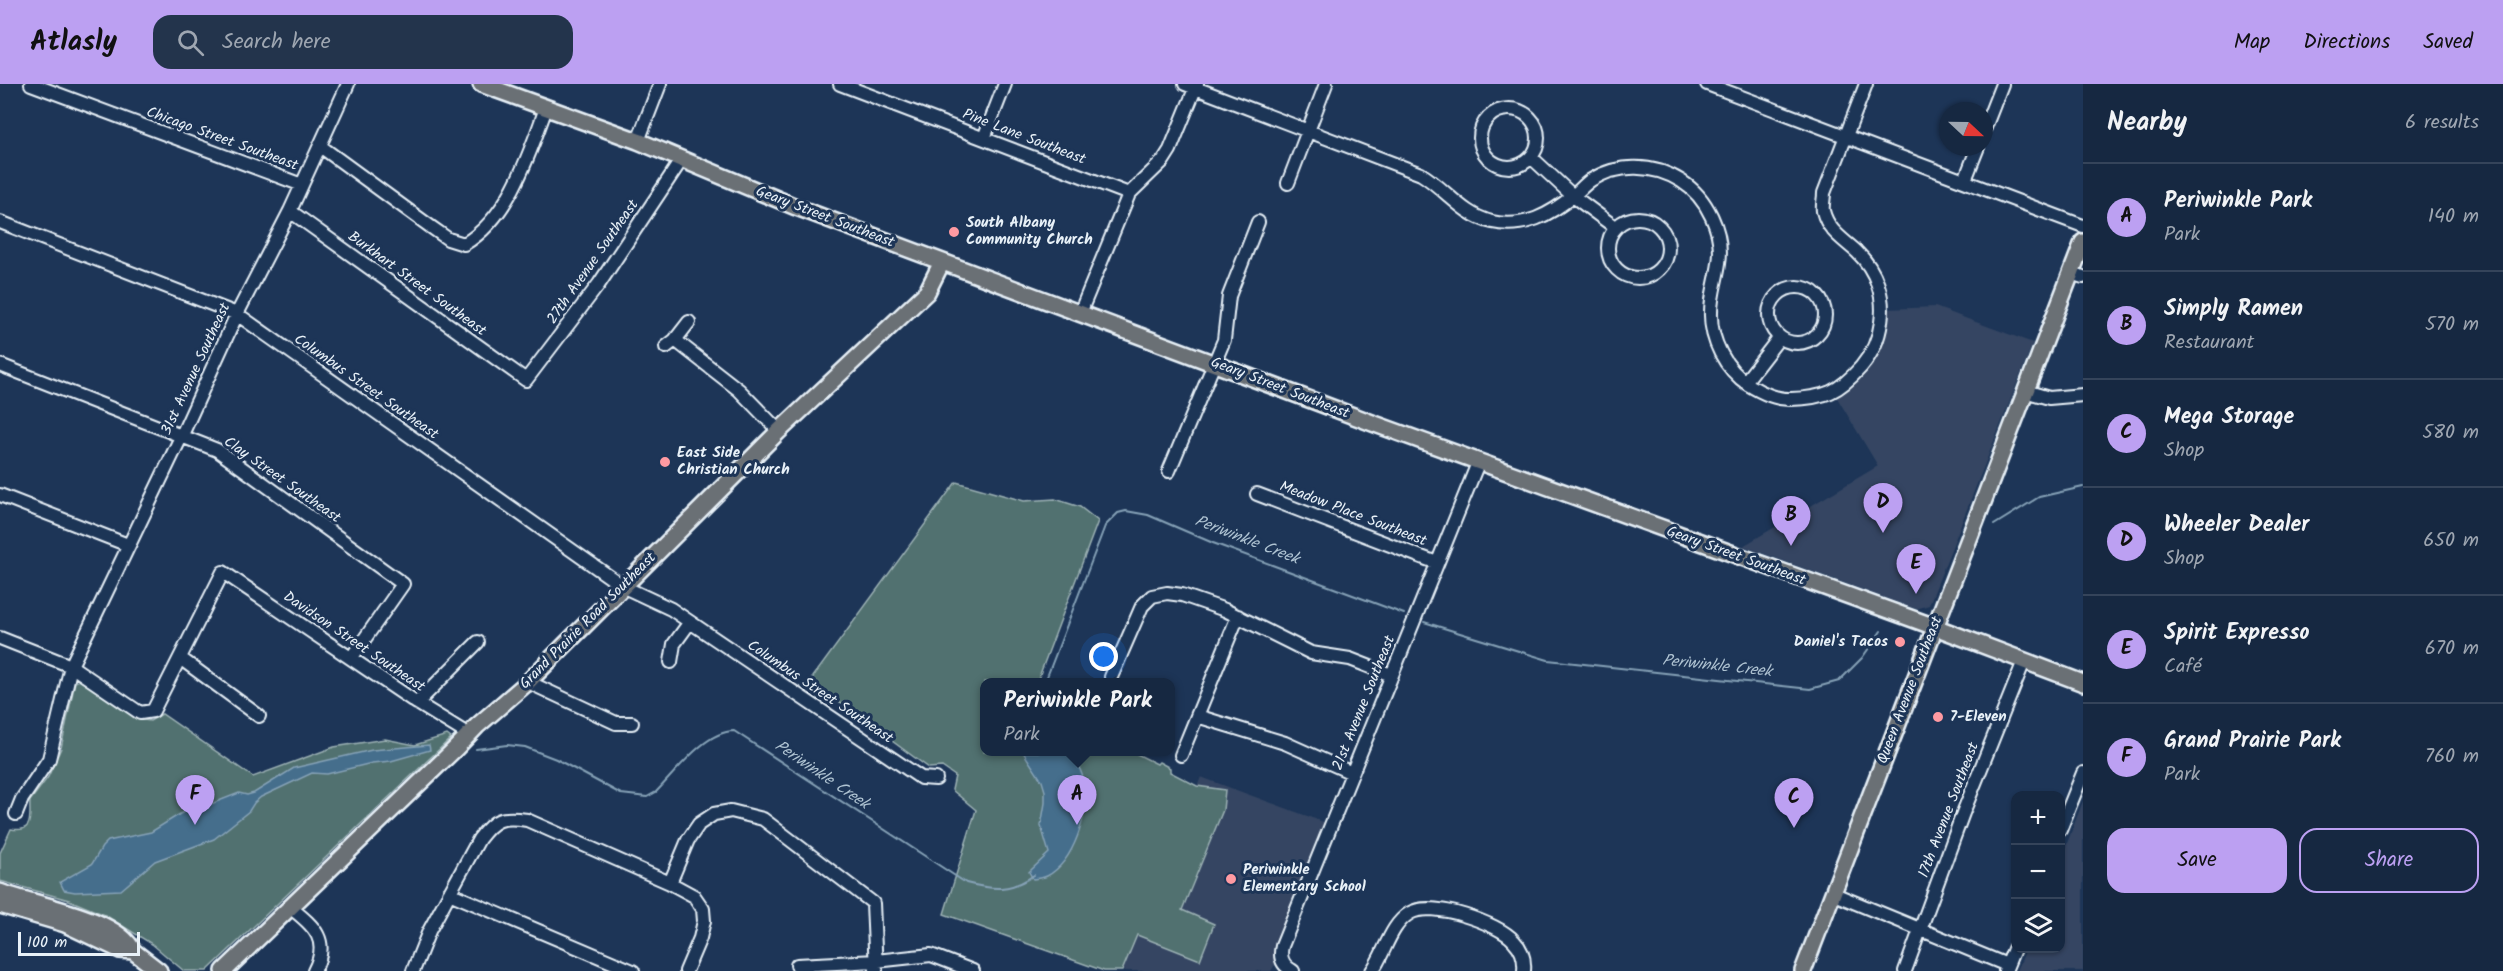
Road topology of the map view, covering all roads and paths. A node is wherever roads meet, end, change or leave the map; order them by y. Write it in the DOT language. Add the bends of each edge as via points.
graph roads {
  1 [pos="31,84"];
  2 [pos="348,84"];
  3 [pos="481,84"];
  4 [pos="660,84"];
  5 [pos="840,84"];
  6 [pos="1005,84"];
  7 [pos="1326,84"];
  8 [pos="1707,84"];
  9 [pos="1866,84"];
  10 [pos="2002,84"];
  11 [pos="1193,85"];
  12 [pos="1993,107"];
  13 [pos="546,108"];
  14 [pos="1308,131"];
  15 [pos="1845,136"];
  16 [pos="984,138"];
  17 [pos="638,141"];
  18 [pos="320,146"];
  19 [pos="1974,156"];
  20 [pos="1531,157"];
  21 [pos="682,159"];
  22 [pos="1965,180"];
  23 [pos="1288,183"];
  24 [pos="302,185"];
  25 [pos="1129,194"];
  26 [pos="1573,196"];
  27 [pos="290,211"];
  28 [pos="0,222"];
  29 [pos="1258,222"];
  30 [pos="2083,226"];
  31 [pos="1616,228"];
  32 [pos="2083,242"];
  33 [pos="942,262"];
  34 [pos="2077,275"];
  35 [pos="1080,313"];
  36 [pos="237,315"];
  37 [pos="689,322"];
  38 [pos="1779,338"];
  39 [pos="1214,363"];
  40 [pos="0,365"];
  41 [pos="526,380"];
  42 [pos="1745,382"];
  43 [pos="2025,391"];
  44 [pos="2083,395"];
  45 [pos="779,431"];
  46 [pos="182,437"];
  47 [pos="1478,463"];
  48 [pos="1169,471"];
  49 [pos="1257,494"];
  50 [pos="0,495"];
  51 [pos="128,545"];
  52 [pos="1437,563"];
  53 [pos="624,587"];
  54 [pos="1238,616"];
  55 [pos="690,622"];
  56 [pos="1935,627"];
  57 [pos="0,638"];
  58 [pos="478,642"];
  59 [pos="352,657"];
  60 [pos="180,658"];
  61 [pos="2024,661"];
  62 [pos="671,662"];
  63 [pos="72,666"];
  64 [pos="1391,675"];
  65 [pos="1111,677"];
  66 [pos="528,682"];
  67 [pos="2083,683"];
  68 [pos="417,703"];
  69 [pos="259,716"];
  70 [pos="1197,716"];
  71 [pos="632,723"];
  72 [pos="468,735"];
  73 [pos="1181,755"];
  74 [pos="1352,773"];
  75 [pos="2083,773"];
  76 [pos="936,779"];
  77 [pos="16,814"];
  78 [pos="2065,820"];
  79 [pos="670,883"];
  80 [pos="0,892"];
  81 [pos="449,893"];
  82 [pos="1834,894"];
  83 [pos="0,905"];
  84 [pos="290,907"];
  85 [pos="1919,929"];
  86 [pos="133,951"];
  87 [pos="2012,953"];
  88 [pos="797,964"];
  89 [pos="876,966"];
  90 [pos="2006,968"];
  91 [pos="159,971"];
  92 [pos="224,971"];
  93 [pos="314,971"];
  94 [pos="413,971"];
  95 [pos="633,971"];
  96 [pos="686,971"];
  97 [pos="973,971"];
  98 [pos="1293,971"];
  99 [pos="1372,971"];
  100 [pos="1524,971"];
  101 [pos="1803,971"];
  102 [pos="1905,971"];
  1 -- 24 [label="street, Chicago Street Southeast"];
  2 -- 18 [label="street, 31st Avenue Southeast"];
  3 -- 13 [label="main road, Geary Street Southeast"];
  4 -- 17 [label="street"];
  5 -- 16 [label="street, Pine Lane Southeast"];
  6 -- 16 [label="street"];
  7 -- 14 [label="street"];
  8 -- 15 [label="street"];
  9 -- 15 [label="street"];
  10 -- 12 [label="street"];
  11 -- 14 [label="street"];
  11 -- 25 [label="street" via="1170,150"];
  13 -- 17 [label="main road, Geary Street Southeast"];
  13 -- 18 [label="street" via="510,193 476,237 464,244 432,228"];
  14 -- 23 [label="street"];
  14 -- 26 [label="street" via="1421,174 1470,213 1491,222 1528,222 1547,215"];
  15 -- 22 [label="street"];
  15 -- 42 [label="street" via="1824,194 1823,211 1834,234 1857,252 1874,275 1881,293 1879,336 1866,361 1845,385 1831,393 1784,399 1762,393"];
  16 -- 25 [label="street, Pine Lane Southeast"];
  17 -- 21 [label="main road, Geary Street Southeast"];
  18 -- 24 [label="street, 31st Avenue Southeast"];
  19 -- 22 [label="street"];
  20 -- 20 [label="street" via="1538,136 1529,116 1508,109 1488,118 1480,139 1490,159 1510,167"];
  20 -- 26 [label="street"];
  21 -- 33 [label="main road, Geary Street Southeast"];
  21 -- 41 [label="street, 27th Avenue Southeast" via="599,284"];
  22 -- 30 [label="street"];
  24 -- 27 [label="street, 31st Avenue Southeast"];
  25 -- 35 [label="street"];
  26 -- 31 [label="street"];
  26 -- 42 [label="street" via="1590,180 1608,172 1640,168 1672,176 1695,193 1715,222 1718,239 1720,261 1711,312 1712,334 1722,356"];
  27 -- 36 [label="street, 31st Avenue Southeast"];
  27 -- 41 [label="street, Burkhart Street Southeast"];
  28 -- 36 [label="street, Columbus Street Southeast"];
  29 -- 39 [label="street" via="1229,296 1224,340"];
  31 -- 31 [label="street" via="1607,247 1616,269 1637,278 1659,270 1668,248 1660,226 1638,217"];
  32 -- 34 [label="main road, Queen Avenue Southeast"];
  33 -- 35 [label="main road, Geary Street Southeast"];
  33 -- 45 [label="main road, Grand Prairie Road Southeast" via="927,292"];
  34 -- 43 [label="main road, Queen Avenue Southeast"];
  35 -- 39 [label="main road, Geary Street Southeast"];
  36 -- 46 [label="street, 31st Avenue Southeast"];
  36 -- 53 [label="street, Columbus Street Southeast"];
  37 -- 45 [label="street" via="670,344 739,390"];
  38 -- 38 [label="street" via="1768,315 1778,292 1803,286 1814,292 1826,315 1823,327 1803,343"];
  38 -- 42 [label="street"];
  39 -- 47 [label="main road, Geary Street Southeast"];
  39 -- 48 [label="street"];
  40 -- 46 [label="street, Clay Street Southeast"];
  43 -- 44 [label="street" via="2049,398"];
  43 -- 56 [label="main road, Queen Avenue Southeast"];
  45 -- 53 [label="main road, Grand Prairie Road Southeast"];
  46 -- 51 [label="street, 31st Avenue Southeast"];
  46 -- 59 [label="street, Clay Street Southeast" via="217,450 403,584"];
  47 -- 52 [label="street, 21st Avenue Southeast"];
  47 -- 56 [label="main road, Geary Street Southeast"];
  49 -- 52 [label="street, Meadow Place Southeast"];
  50 -- 51 [label="street"];
  51 -- 63 [label="street, 31st Avenue Southeast"];
  52 -- 64 [label="street, 21st Avenue Southeast"];
  53 -- 55 [label="street, Columbus Street Southeast"];
  53 -- 66 [label="main road, Grand Prairie Road Southeast"];
  54 -- 64 [label="street" via="1311,653 1350,659"];
  54 -- 65 [label="street" via="1182,595 1152,596 1142,606"];
  54 -- 70 [label="street"];
  55 -- 62 [label="street" via="674,644"];
  55 -- 76 [label="street, Columbus Street Southeast" via="921,778"];
  56 -- 61 [label="main road, Geary Street Southeast"];
  56 -- 82 [label="main road, Queen Avenue Southeast"];
  57 -- 63 [label="street"];
  58 -- 68 [label="street"];
  59 -- 60 [label="street, Davidson Street Southeast" via="223,572"];
  59 -- 68 [label="street, Davidson Street Southeast"];
  60 -- 63 [label="street" via="153,711 140,713"];
  60 -- 69 [label="street"];
  61 -- 67 [label="main road, Geary Street Southeast"];
  61 -- 85 [label="street, 17th Avenue Southeast"];
  63 -- 77 [label="street, 31st Avenue Southeast" via="49,759"];
  64 -- 74 [label="street, 21st Avenue Southeast"];
  66 -- 71 [label="street" via="616,723"];
  66 -- 72 [label="main road, Grand Prairie Road Southeast"];
  68 -- 72 [label="street, Davidson Street Southeast"];
  70 -- 73 [label="street"];
  70 -- 74 [label="street" via="1285,743"];
  72 -- 84 [label="main road, Grand Prairie Road Southeast"];
  74 -- 98 [label="street, 21st Avenue Southeast" via="1281,956"];
  75 -- 78 [label="street"];
  79 -- 81 [label="street" via="526,820 501,819 479,839"];
  79 -- 89 [label="street" via="699,824 714,814 731,811 763,819 873,903"];
  79 -- 96 [label="street" via="694,896 703,909 700,938"];
  80 -- 86 [label="main road" via="93,921 129,941"];
  81 -- 94 [label="street"];
  81 -- 95 [label="street"];
  82 -- 85 [label="street"];
  82 -- 101 [label="main road, Queen Avenue Southeast"];
  83 -- 86 [label="main road" via="65,924 120,950"];
  84 -- 92 [label="main road, Grand Prairie Road Southeast"];
  84 -- 93 [label="street" via="320,937 321,959"];
  85 -- 90 [label="street"];
  85 -- 102 [label="street, 17th Avenue Southeast"];
  86 -- 91 [label="main road"];
  87 -- 90 [label="street"];
  88 -- 89 [label="street"];
  89 -- 97 [label="street" via="931,955"];
  99 -- 100 [label="street" via="1407,908 1454,912 1499,929 1526,949"];
}
